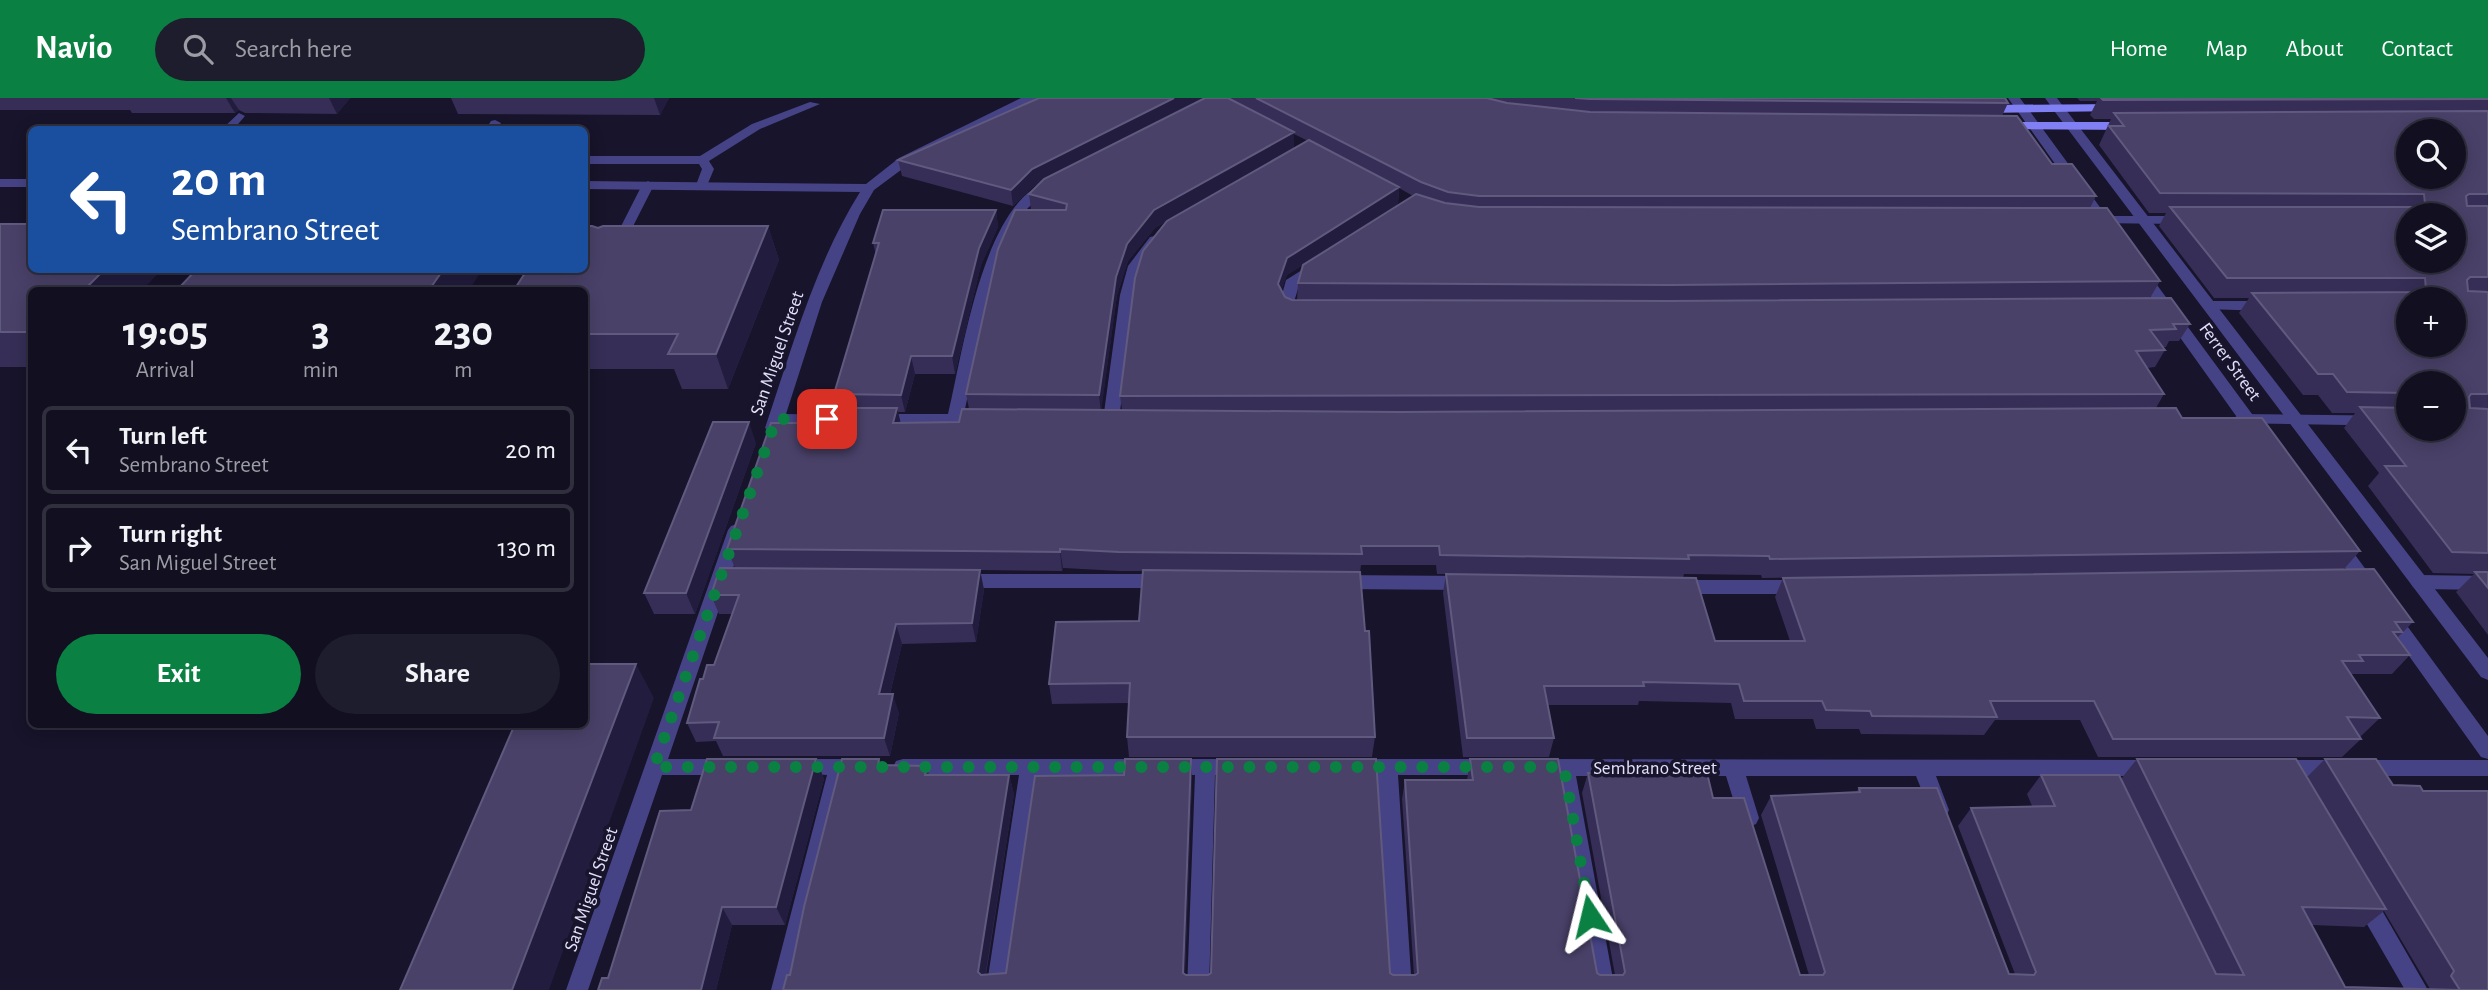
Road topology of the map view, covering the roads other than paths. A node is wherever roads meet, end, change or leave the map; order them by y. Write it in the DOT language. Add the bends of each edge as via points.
graph roads {
  1 [pos="1031,98"];
  2 [pos="2018,103"];
  3 [pos="2055,103"];
  4 [pos="814,104"];
  5 [pos="2131,108"];
  6 [pos="1966,109"];
  7 [pos="239,116"];
  8 [pos="230,126"];
  9 [pos="1992,126"];
  10 [pos="2034,126"];
  11 [pos="2073,126"];
  12 [pos="2146,126"];
  13 [pos="588,160"];
  14 [pos="703,160"];
  15 [pos="1060,179"];
  16 [pos="0,183"];
  17 [pos="28,183"];
  18 [pos="588,185"];
  19 [pos="648,185"];
  20 [pos="702,185"];
  21 [pos="869,188"];
  22 [pos="2076,220"];
  23 [pos="2103,220"];
  24 [pos="2145,220"];
  25 [pos="2200,220"];
  26 [pos="1172,227"];
  27 [pos="2119,242"];
  28 [pos="612,256"];
  29 [pos="1328,258"];
  30 [pos="2134,264"];
  31 [pos="2211,306"];
  32 [pos="2287,306"];
  33 [pos="1324,312"];
  34 [pos="776,419"];
  35 [pos="2247,419"];
  36 [pos="955,420"];
  37 [pos="1007,420"];
  38 [pos="1111,420"];
  39 [pos="2220,420"];
  40 [pos="2296,420"];
  41 [pos="2396,421"];
  42 [pos="767,443"];
  43 [pos="2270,451"];
  44 [pos="741,517"];
  45 [pos="2325,526"];
  46 [pos="2336,579"];
  47 [pos="2363,579"];
  48 [pos="946,581"];
  49 [pos="1189,582"];
  50 [pos="1325,582"];
  51 [pos="2419,582"];
  52 [pos="1489,583"];
  53 [pos="2488,583"];
  54 [pos="1661,587"];
  55 [pos="1824,587"];
  56 [pos="2488,672"];
  57 [pos="2488,751"];
  58 [pos="654,767"];
  59 [pos="747,767"];
  60 [pos="773,767"];
  61 [pos="839,767"];
  62 [pos="1030,767"];
  63 [pos="1205,767"];
  64 [pos="1261,767"];
  65 [pos="1331,767"];
  66 [pos="1387,767"];
  67 [pos="1564,767"];
  68 [pos="1734,768"];
  69 [pos="1923,768"];
  70 [pos="2103,768"];
  71 [pos="2168,768"];
  72 [pos="2259,768"];
  73 [pos="2285,768"];
  74 [pos="2488,768"];
  75 [pos="2299,791"];
  76 [pos="2115,792"];
  77 [pos="1753,833"];
  78 [pos="1947,833"];
  79 [pos="2354,885"];
  80 [pos="577,990"];
  81 [pos="782,990"];
  82 [pos="997,990"];
  83 [pos="1198,990"];
  84 [pos="1401,990"];
  85 [pos="1604,990"];
  86 [pos="2417,990"];
  1 -- 21 [label="street, San Miguel Street" via="904,161"];
  2 -- 3 [label="main road"];
  2 -- 6 [label="main road"];
  2 -- 10 [label="street"];
  3 -- 5 [label="main road"];
  3 -- 11 [label="street, Ferrer Street"];
  4 -- 14 [label="lane" via="760,123"];
  7 -- 8 [label="lane"];
  9 -- 10 [label="main road"];
  10 -- 11 [label="main road"];
  10 -- 23 [label="street"];
  11 -- 12 [label="main road"];
  11 -- 24 [label="street, Ferrer Street"];
  13 -- 14 [label="lane"];
  14 -- 20 [label="lane" via="708,169"];
  15 -- 36 [label="street" via="1040,191 1011,220 991,266"];
  16 -- 17 [label="street"];
  18 -- 19 [label="street"];
  19 -- 20 [label="street"];
  19 -- 28 [label="lane"];
  20 -- 21 [label="street"];
  21 -- 34 [label="street, San Miguel Street" via="815,302"];
  22 -- 23 [label="street"];
  23 -- 24 [label="street"];
  23 -- 27 [label="street"];
  24 -- 25 [label="street"];
  24 -- 31 [label="street, Ferrer Street"];
  26 -- 38 [label="street" via="1161,233 1135,266"];
  29 -- 33 [label="street" via="1293,280 1287,302 1292,310"];
  30 -- 35 [label="street, Ferrer Street" via="2159,308"];
  31 -- 32 [label="street"];
  31 -- 40 [label="street, Ferrer Street"];
  34 -- 36 [label="street"];
  34 -- 42 [label="street, San Miguel Street"];
  35 -- 39 [label="street"];
  35 -- 40 [label="street"];
  35 -- 43 [label="street, Ferrer Street"];
  36 -- 37 [label="street"];
  40 -- 41 [label="street"];
  40 -- 51 [label="street, Ferrer Street"];
  44 -- 58 [label="street, San Miguel Street" via="727,579"];
  45 -- 47 [label="street"];
  46 -- 47 [label="street"];
  47 -- 57 [label="street"];
  48 -- 49 [label="street"];
  50 -- 52 [label="street"];
  51 -- 53 [label="street"];
  51 -- 56 [label="street, Ferrer Street"];
  54 -- 55 [label="street"];
  58 -- 59 [label="street"];
  58 -- 80 [label="street, San Miguel Street"];
  60 -- 61 [label="street"];
  61 -- 62 [label="street"];
  61 -- 81 [label="street"];
  62 -- 63 [label="street"];
  62 -- 82 [label="street"];
  63 -- 64 [label="street"];
  63 -- 83 [label="street"];
  65 -- 66 [label="street, Sembrano Street"];
  66 -- 67 [label="street, Sembrano Street"];
  66 -- 84 [label="street"];
  67 -- 68 [label="street, Sembrano Street"];
  67 -- 85 [label="street"];
  68 -- 69 [label="street, Sembrano Street"];
  68 -- 77 [label="street"];
  69 -- 70 [label="street, Sembrano Street"];
  69 -- 78 [label="street"];
  70 -- 71 [label="street, Sembrano Street"];
  70 -- 76 [label="street"];
  72 -- 73 [label="street"];
  73 -- 74 [label="street"];
  73 -- 75 [label="street"];
  79 -- 86 [label="street"];
}
